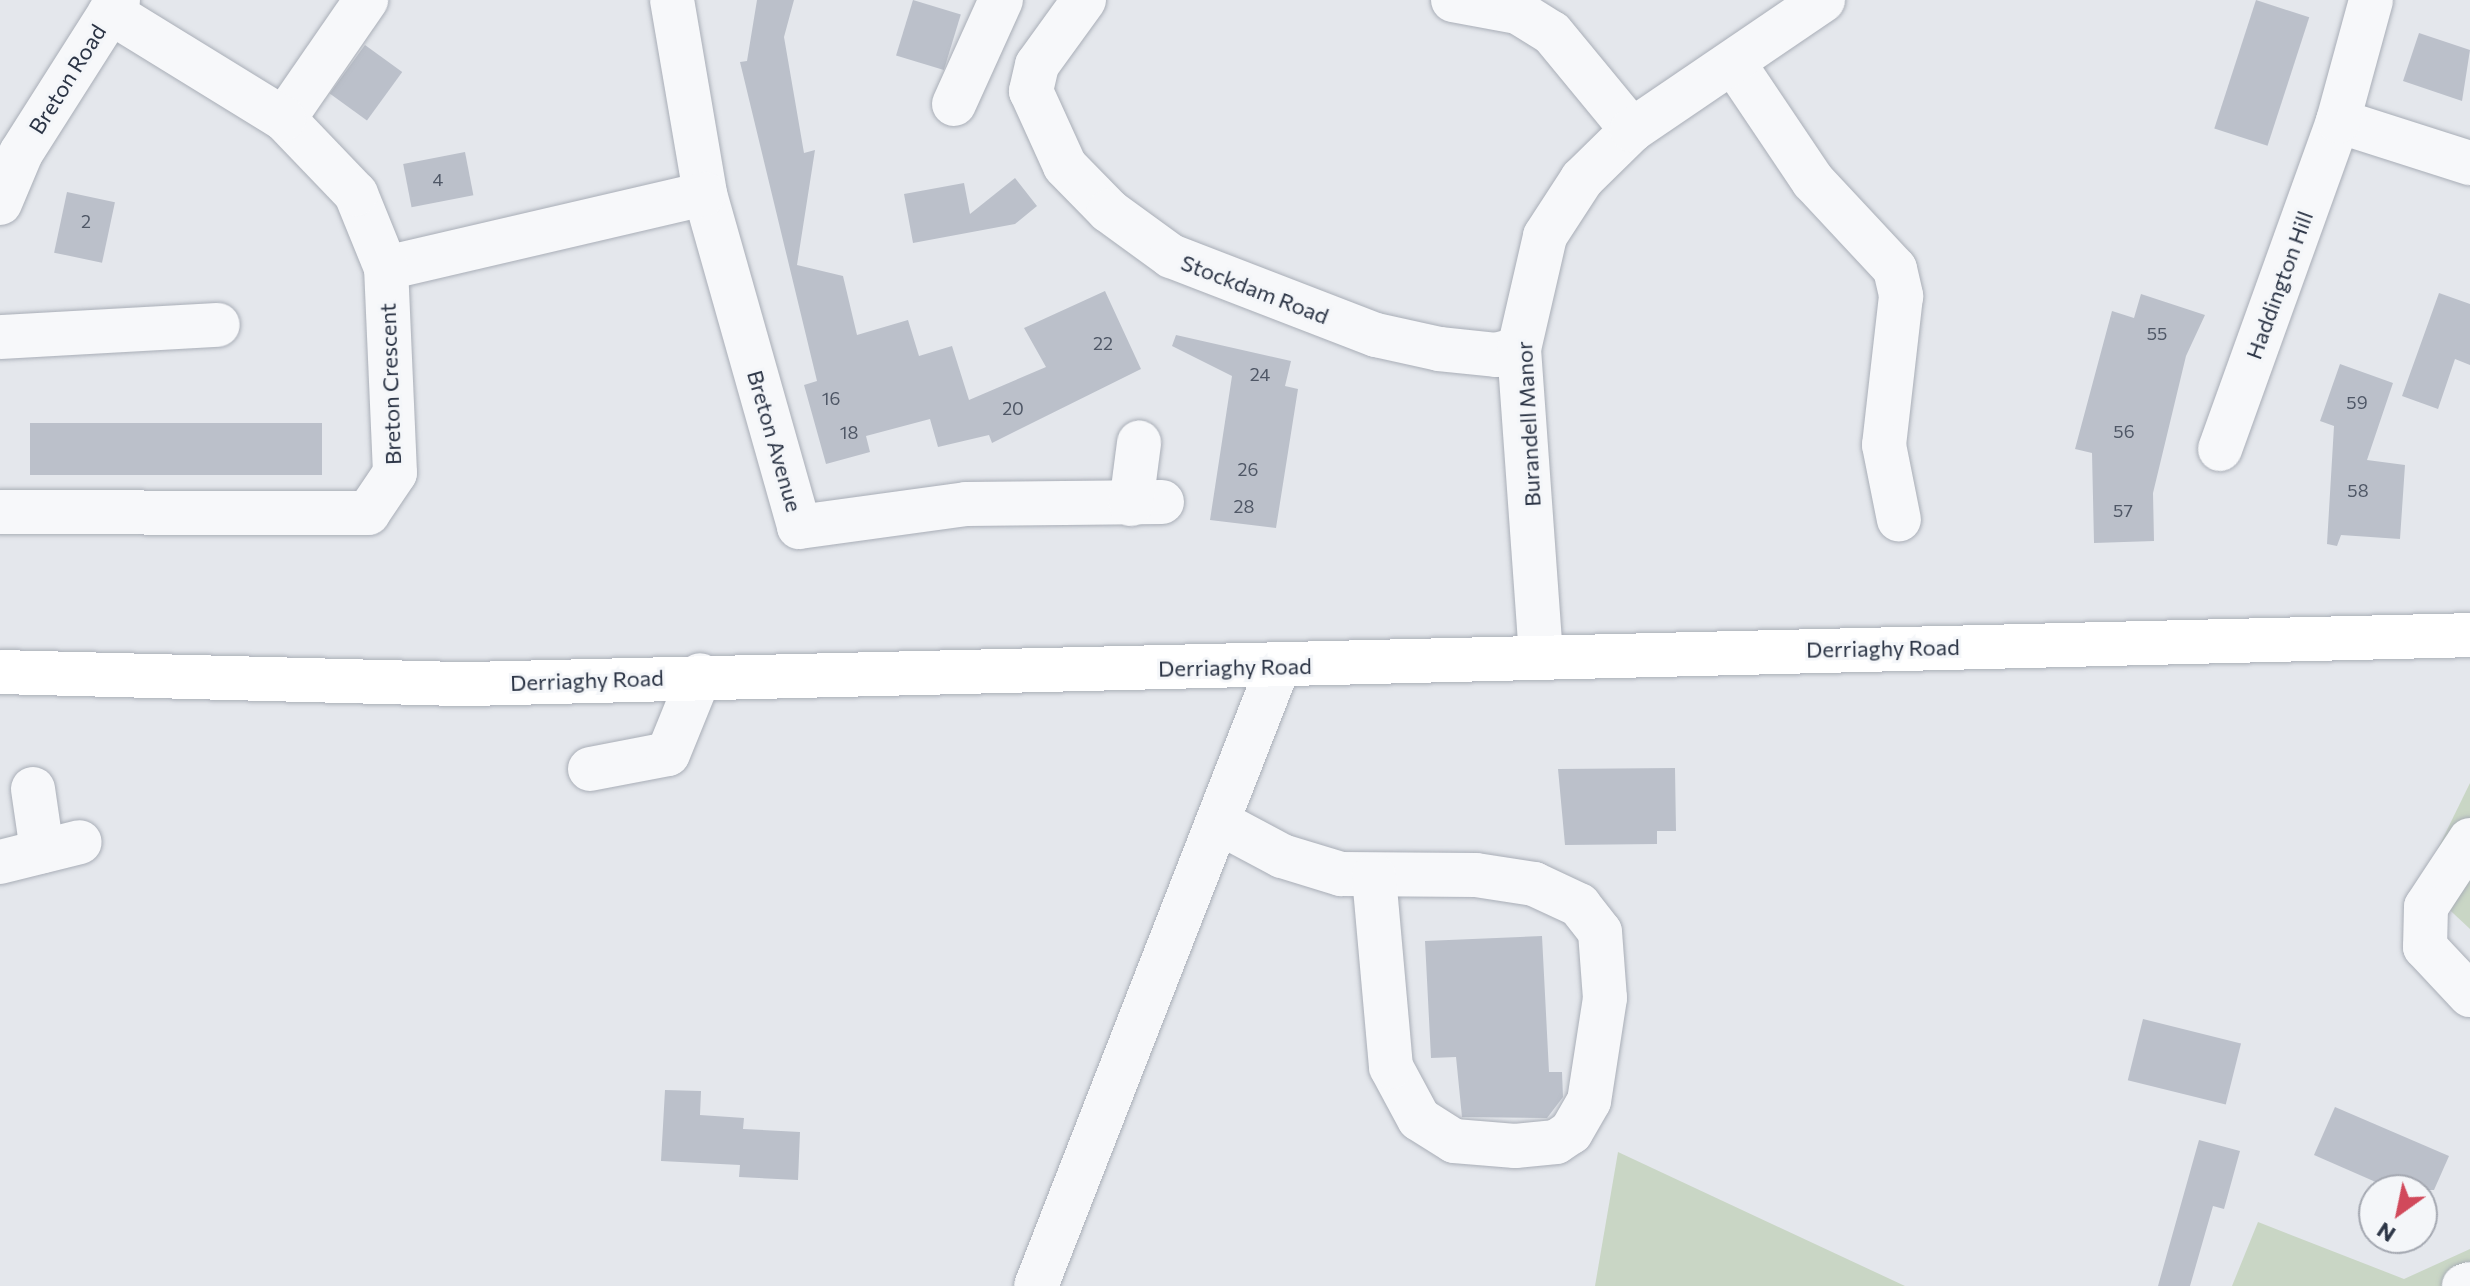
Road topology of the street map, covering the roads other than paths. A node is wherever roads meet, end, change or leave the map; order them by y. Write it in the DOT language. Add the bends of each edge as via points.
graph roads {
  1 [pos="366,0"];
  2 [pos="672,0"];
  3 [pos="1001,0"];
  4 [pos="1084,0"];
  5 [pos="1453,0"];
  6 [pos="1823,0"];
  7 [pos="2371,0"];
  8 [pos="114,6"];
  9 [pos="1735,65"];
  10 [pos="954,104"];
  11 [pos="284,119"];
  12 [pos="2338,121"];
  13 [pos="1632,130"];
  14 [pos="2470,163"];
  15 [pos="705,194"];
  16 [pos="0,203"];
  17 [pos="386,268"];
  18 [pos="218,325"];
  19 [pos="0,337"];
  20 [pos="1519,349"];
  21 [pos="1139,443"];
  22 [pos="2220,449"];
  23 [pos="0,512"];
  24 [pos="1899,520"];
  25 [pos="2470,635"];
  26 [pos="1541,656"];
  27 [pos="1278,667"];
  28 [pos="0,672"];
  29 [pos="700,675"];
  30 [pos="590,769"];
  31 [pos="33,789"];
  32 [pos="1222,824"];
  33 [pos="2470,840"];
  34 [pos="0,862"];
  35 [pos="1374,876"];
  36 [pos="2470,995"];
  37 [pos="2470,1284"];
  38 [pos="1036,1286"];
  39 [pos="2464,1286"];
  1 -- 11 [label="street"];
  2 -- 15 [label="street, Breton Avenue"];
  3 -- 10 [label="street"];
  4 -- 20 [label="street, Stockdam Road" via="1037,65 1031,91 1065,166 1109,211 1171,256 1376,335 1496,355"];
  5 -- 13 [label="street" via="1518,12 1552,33"];
  6 -- 9 [label="street, Burandell Manor"];
  7 -- 12 [label="street, Haddington Hill"];
  8 -- 11 [label="street, Breton Crescent"];
  8 -- 16 [label="street, Breton Road" via="21,153"];
  9 -- 13 [label="street, Burandell Manor"];
  9 -- 24 [label="street" via="1813,181 1895,269 1901,296 1884,445"];
  11 -- 17 [label="street, Breton Crescent" via="356,194"];
  12 -- 14 [label="street"];
  12 -- 22 [label="street, Haddington Hill"];
  13 -- 20 [label="street, Burandell Manor" via="1582,179 1545,236"];
  15 -- 17 [label="street"];
  15 -- 21 [label="street, Breton Avenue" via="799,527 966,504 1147,503"];
  17 -- 23 [label="street, Breton Crescent" via="395,473 368,513"];
  18 -- 19 [label="street"];
  20 -- 26 [label="street, Burandell Manor"];
  25 -- 26 [label="main road, Derriaghy Road"];
  26 -- 27 [label="main road, Derriaghy Road"];
  27 -- 29 [label="main road, Derriaghy Road"];
  27 -- 32 [label="street"];
  28 -- 29 [label="main road, Derriaghy Road" via="470,684"];
  29 -- 30 [label="street" via="668,754"];
  31 -- 34 [label="street" via="61,847"];
  32 -- 35 [label="street" via="1282,856"];
  32 -- 38 [label="street"];
  33 -- 36 [label="street" via="2426,907 2425,947"];
  35 -- 35 [label="street" via="1433,870 1534,884 1562,893 1591,920 1605,951 1601,1053 1589,1101 1571,1132 1556,1142 1515,1146 1454,1141 1419,1119 1391,1067"];
  37 -- 39 [label="street"];
}
